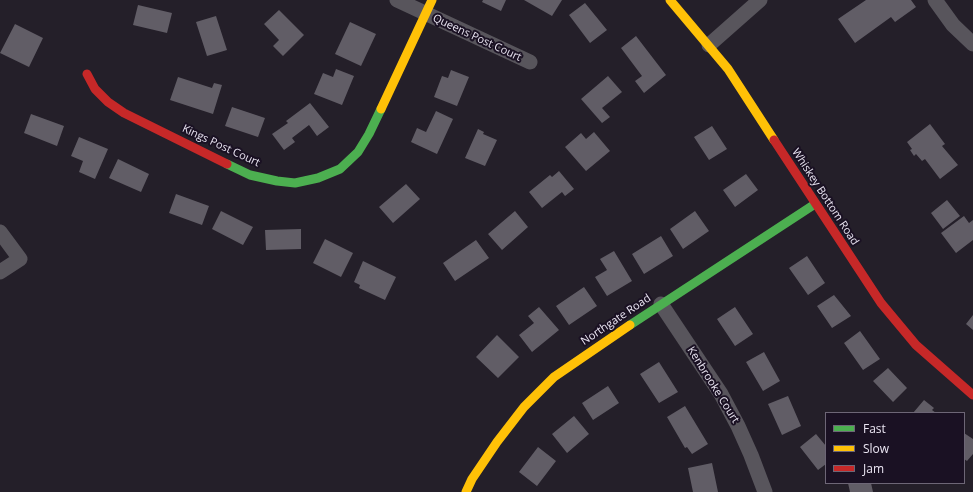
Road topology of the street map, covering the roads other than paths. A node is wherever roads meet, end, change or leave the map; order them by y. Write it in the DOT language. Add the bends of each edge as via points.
graph roads {
  1 [pos="398,0"];
  2 [pos="670,0"];
  3 [pos="760,0"];
  4 [pos="934,0"];
  5 [pos="428,7"];
  6 [pos="973,44"];
  7 [pos="709,45"];
  8 [pos="530,62"];
  9 [pos="88,74"];
  10 [pos="815,204"];
  11 [pos="0,232"];
  12 [pos="0,272"];
  13 [pos="661,304"];
  14 [pos="973,395"];
  15 [pos="466,492"];
  16 [pos="765,492"];
  1 -- 5 [label="street, Queens Post Court"];
  2 -- 7 [label="street, Whiskey Bottom Road"];
  3 -- 7 [label="street"];
  4 -- 6 [label="street" via="953,25"];
  5 -- 8 [label="street, Queens Post Court"];
  5 -- 9 [label="street, Kings Post Court" via="369,134 358,152 340,169 296,183 250,175 124,113 95,89"];
  7 -- 10 [label="street, Whiskey Bottom Road" via="728,69"];
  10 -- 13 [label="street, Northgate Road"];
  10 -- 14 [label="street, Whiskey Bottom Road" via="882,303 916,346"];
  11 -- 12 [label="street" via="20,259"];
  13 -- 15 [label="street, Northgate Road" via="554,377 524,407 497,442"];
  13 -- 16 [label="street, Kenbrooke Court" via="721,394 738,426"];
}
